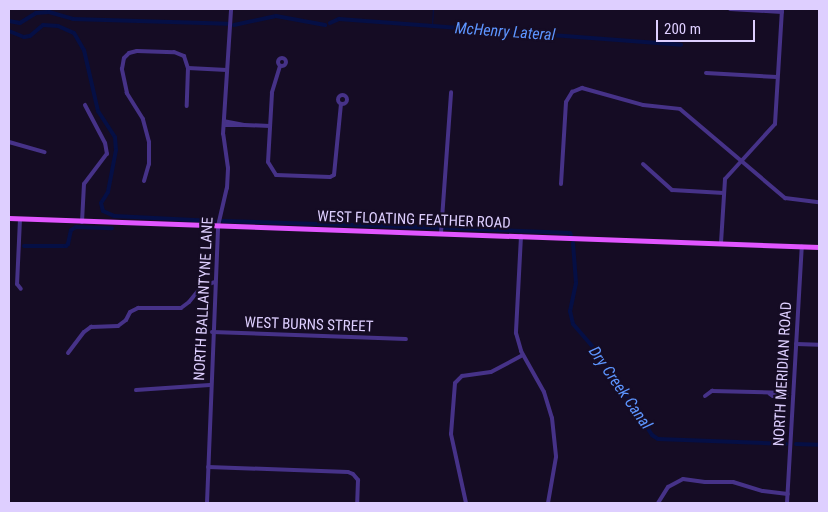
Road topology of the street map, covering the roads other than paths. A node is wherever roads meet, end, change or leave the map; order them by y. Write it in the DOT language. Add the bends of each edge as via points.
graph roads {
  1 [pos="231,9"];
  2 [pos="730,9"];
  3 [pos="782,11"];
  4 [pos="280,66"];
  5 [pos="188,68"];
  6 [pos="227,70"];
  7 [pos="706,73"];
  8 [pos="778,77"];
  9 [pos="451,92"];
  10 [pos="342,104"];
  11 [pos="86,105"];
  12 [pos="187,106"];
  13 [pos="224,123"];
  14 [pos="270,126"];
  15 [pos="9,142"];
  16 [pos="46,152"];
  17 [pos="741,161"];
  18 [pos="643,164"];
  19 [pos="144,181"];
  20 [pos="560,184"];
  21 [pos="724,193"];
  22 [pos="819,202"];
  23 [pos="9,218"];
  24 [pos="20,219"];
  25 [pos="82,222"];
  26 [pos="218,226"];
  27 [pos="441,233"];
  28 [pos="521,236"];
  29 [pos="721,243"];
  30 [pos="802,246"];
  31 [pos="819,247"];
  32 [pos="215,282"];
  33 [pos="21,289"];
  34 [pos="212,332"];
  35 [pos="406,339"];
  36 [pos="796,344"];
  37 [pos="819,345"];
  38 [pos="68,353"];
  39 [pos="523,356"];
  40 [pos="210,385"];
  41 [pos="136,390"];
  42 [pos="794,395"];
  43 [pos="705,396"];
  44 [pos="208,467"];
  45 [pos="788,494"];
  46 [pos="207,503"];
  47 [pos="357,503"];
  48 [pos="466,503"];
  49 [pos="548,503"];
  50 [pos="658,503"];
  51 [pos="787,503"];
  1 -- 6 [label="street, NORTH BALLANTYNE LANE"];
  2 -- 3 [label="street"];
  3 -- 8 [label="street"];
  4 -- 14 [label="street" via="272,93"];
  5 -- 6 [label="street"];
  5 -- 12 [label="street"];
  5 -- 19 [label="street" via="184,56 174,52 137,51 124,58 122,69 127,93 143,119 150,142 150,160"];
  6 -- 13 [label="street, NORTH BALLANTYNE LANE"];
  7 -- 8 [label="street"];
  8 -- 17 [label="street" via="774,127"];
  9 -- 27 [label="street"];
  10 -- 14 [label="street" via="334,175 330,177 282,177 272,171 268,162"];
  11 -- 25 [label="street" via="107,154 84,184"];
  13 -- 14 [label="street"];
  13 -- 26 [label="street, NORTH BALLANTYNE LANE" via="228,174"];
  15 -- 16 [label="street"];
  17 -- 20 [label="street" via="680,109 643,105 582,88 572,92 565,105"];
  17 -- 21 [label="street" via="726,176"];
  17 -- 22 [label="street" via="785,198"];
  18 -- 21 [label="street" via="672,190"];
  21 -- 29 [label="street"];
  23 -- 24 [label="main road, WEST FLOATING FEATHER ROAD"];
  24 -- 25 [label="main road, WEST FLOATING FEATHER ROAD"];
  24 -- 33 [label="street" via="17,284"];
  25 -- 26 [label="main road, WEST FLOATING FEATHER ROAD"];
  26 -- 27 [label="main road, WEST FLOATING FEATHER ROAD"];
  26 -- 32 [label="street, NORTH BALLANTYNE LANE"];
  27 -- 28 [label="main road, WEST FLOATING FEATHER ROAD"];
  28 -- 29 [label="main road, WEST FLOATING FEATHER ROAD"];
  28 -- 39 [label="street" via="515,328"];
  29 -- 30 [label="main road, WEST FLOATING FEATHER ROAD"];
  30 -- 31 [label="main road, WEST FLOATING FEATHER ROAD"];
  30 -- 36 [label="street, NORTH MERIDIAN ROAD"];
  32 -- 34 [label="street, NORTH BALLANTYNE LANE"];
  32 -- 38 [label="street" via="202,286 181,308 138,308 118,326 87,329"];
  34 -- 35 [label="street, WEST BURNS STREET"];
  34 -- 40 [label="street, NORTH BALLANTYNE LANE"];
  36 -- 37 [label="street"];
  36 -- 42 [label="street, NORTH MERIDIAN ROAD"];
  39 -- 48 [label="street" via="491,372 462,376 455,383 451,434"];
  39 -- 49 [label="street" via="544,392 555,431 555,466"];
  40 -- 41 [label="street"];
  40 -- 44 [label="street, NORTH BALLANTYNE LANE"];
  42 -- 43 [label="street" via="712,391"];
  42 -- 45 [label="street, NORTH MERIDIAN ROAD"];
  44 -- 46 [label="street, NORTH BALLANTYNE LANE"];
  44 -- 47 [label="street" via="348,472 356,477"];
  45 -- 50 [label="street" via="763,492 733,482 683,479 671,484"];
  45 -- 51 [label="street, NORTH MERIDIAN ROAD"];
}
